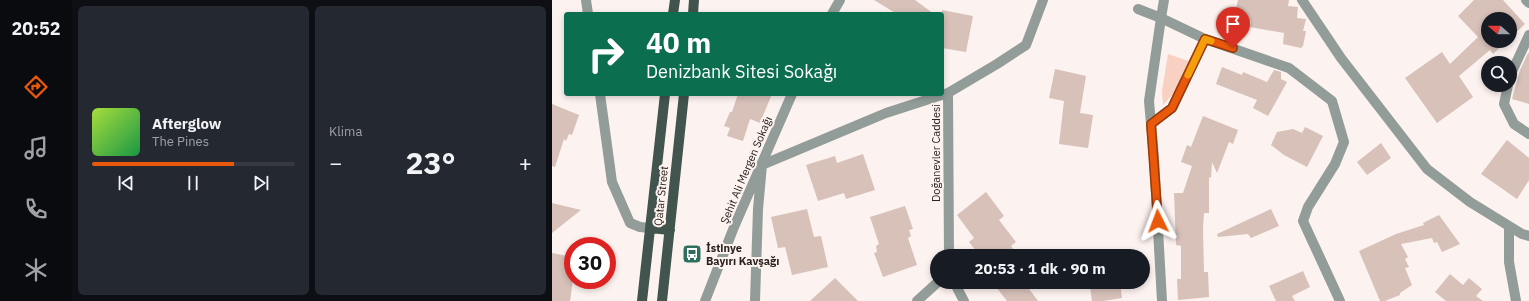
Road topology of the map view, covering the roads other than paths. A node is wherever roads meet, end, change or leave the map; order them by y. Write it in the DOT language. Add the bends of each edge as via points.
graph roads {
  1 [pos="586,0"];
  2 [pos="675,0"];
  3 [pos="694,0"];
  4 [pos="840,0"];
  5 [pos="1043,0"];
  6 [pos="1164,0"];
  7 [pos="1302,0"];
  8 [pos="1526,0"];
  9 [pos="1529,3"];
  10 [pos="1138,9"];
  11 [pos="588,12"];
  12 [pos="673,12"];
  13 [pos="693,12"];
  14 [pos="833,12"];
  15 [pos="1161,18"];
  16 [pos="1529,35"];
  17 [pos="1205,39"];
  18 [pos="1517,61"];
  19 [pos="1507,92"];
  20 [pos="948,93"];
  21 [pos="944,94"];
  22 [pos="600,96"];
  23 [pos="665,96"];
  24 [pos="684,96"];
  25 [pos="791,96"];
  26 [pos="939,96"];
  27 [pos="1151,124"];
  28 [pos="1529,134"];
  29 [pos="762,165"];
  30 [pos="1509,226"];
  31 [pos="650,228"];
  32 [pos="670,230"];
  33 [pos="1529,236"];
  34 [pos="949,249"];
  35 [pos="930,289"];
  36 [pos="958,289"];
  37 [pos="642,301"];
  38 [pos="662,301"];
  39 [pos="704,301"];
  40 [pos="755,301"];
  41 [pos="917,301"];
  42 [pos="964,301"];
  43 [pos="1162,301"];
  44 [pos="1340,301"];
  45 [pos="1516,301"];
  1 -- 11 [label="street"];
  2 -- 12 [label="main road"];
  3 -- 13 [label="main road"];
  4 -- 14 [label="street"];
  5 -- 20 [label="street, Doğanevler Caddesi" via="1026,45"];
  6 -- 15 [label="street"];
  7 -- 30 [label="street" via="1342,58 1427,169 1470,202"];
  8 -- 9 [label="street"];
  10 -- 15 [label="street"];
  15 -- 17 [label="street"];
  15 -- 27 [label="street" via="1149,101"];
  16 -- 18 [label="street"];
  17 -- 27 [label="street" via="1172,108"];
  17 -- 44 [label="street" via="1289,68 1332,101 1344,142 1335,164 1308,207 1303,221"];
  19 -- 28 [label="street" via="1504,104 1514,124"];
  20 -- 21 [label="street"];
  20 -- 34 [label="street, Doğanevler Caddesi"];
  22 -- 31 [label="street" via="612,182 630,223"];
  23 -- 31 [label="main road, Qatar Street"];
  24 -- 32 [label="main road, Qatar Street"];
  25 -- 29 [label="street, Şehit Ali Mergen Sokağı"];
  26 -- 29 [label="street" via="886,113"];
  27 -- 43 [label="street"];
  29 -- 39 [label="street, Şehit Ali Mergen Sokağı"];
  29 -- 40 [label="street"];
  30 -- 33 [label="street"];
  30 -- 45 [label="street" via="1509,262"];
  31 -- 32 [label="main road"];
  31 -- 37 [label="main road, Qatar Street"];
  32 -- 38 [label="main road, Qatar Street"];
  35 -- 41 [label="street"];
  36 -- 42 [label="street"];
}
